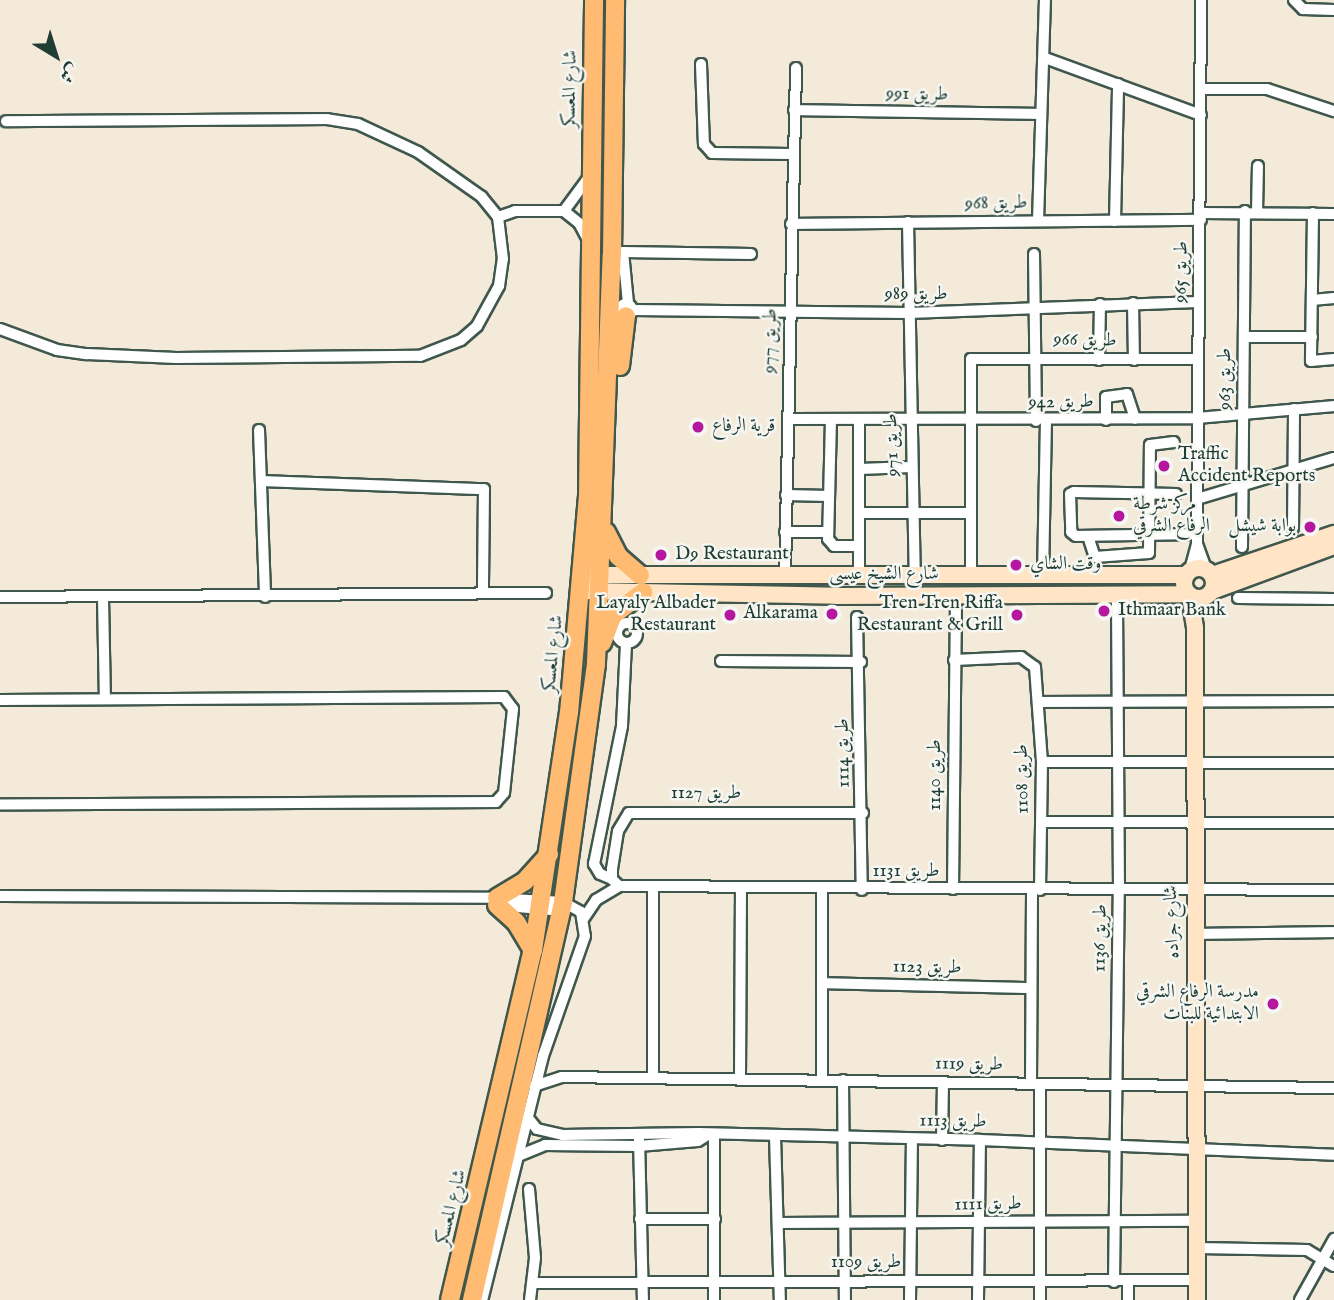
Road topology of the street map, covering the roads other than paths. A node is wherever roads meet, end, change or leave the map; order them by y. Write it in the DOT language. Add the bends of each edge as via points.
graph roads {
  1 [pos="593,0"];
  2 [pos="615,0"];
  3 [pos="1045,0"];
  4 [pos="1200,0"];
  5 [pos="1294,0"];
  6 [pos="1334,10"];
  7 [pos="1045,58"];
  8 [pos="701,64"];
  9 [pos="796,68"];
  10 [pos="1118,84"];
  11 [pos="1201,89"];
  12 [pos="794,110"];
  13 [pos="1334,111"];
  14 [pos="1039,114"];
  15 [pos="1201,115"];
  16 [pos="6,121"];
  17 [pos="791,154"];
  18 [pos="1258,166"];
  19 [pos="591,174"];
  20 [pos="564,211"];
  21 [pos="1251,212"];
  22 [pos="1313,213"];
  23 [pos="1334,214"];
  24 [pos="498,217"];
  25 [pos="1201,217"];
  26 [pos="1038,221"];
  27 [pos="1115,221"];
  28 [pos="908,222"];
  29 [pos="791,224"];
  30 [pos="590,243"];
  31 [pos="751,254"];
  32 [pos="1034,254"];
  33 [pos="611,277"];
  34 [pos="1334,298"];
  35 [pos="1312,300"];
  36 [pos="1199,302"];
  37 [pos="1133,303"];
  38 [pos="1100,304"];
  39 [pos="1036,306"];
  40 [pos="628,308"];
  41 [pos="790,311"];
  42 [pos="908,313"];
  43 [pos="0,329"];
  44 [pos="1244,337"];
  45 [pos="1312,337"];
  46 [pos="1038,358"];
  47 [pos="1198,359"];
  48 [pos="1334,359"];
  49 [pos="1099,360"];
  50 [pos="1134,360"];
  51 [pos="607,398"];
  52 [pos="1334,406"];
  53 [pos="1294,410"];
  54 [pos="1243,413"];
  55 [pos="1197,418"];
  56 [pos="788,419"];
  57 [pos="831,419"];
  58 [pos="859,419"];
  59 [pos="1135,419"];
  60 [pos="910,420"];
  61 [pos="972,420"];
  62 [pos="1105,420"];
  63 [pos="1041,421"];
  64 [pos="259,430"];
  65 [pos="1174,442"];
  66 [pos="1334,458"];
  67 [pos="911,467"];
  68 [pos="860,469"];
  69 [pos="1293,470"];
  70 [pos="261,481"];
  71 [pos="1242,485"];
  72 [pos="1152,493"];
  73 [pos="1176,494"];
  74 [pos="786,495"];
  75 [pos="829,496"];
  76 [pos="1197,499"];
  77 [pos="860,513"];
  78 [pos="971,513"];
  79 [pos="913,515"];
  80 [pos="604,527"];
  81 [pos="1293,528"];
  82 [pos="785,532"];
  83 [pos="827,532"];
  84 [pos="1334,534"];
  85 [pos="1153,535"];
  86 [pos="1088,536"];
  87 [pos="1197,539"];
  88 [pos="859,546"];
  89 [pos="1334,546"];
  90 [pos="1242,547"];
  91 [pos="785,573"];
  92 [pos="859,575"];
  93 [pos="915,576"];
  94 [pos="971,576"];
  95 [pos="1042,576"];
  96 [pos="582,583"];
  97 [pos="601,583"];
  98 [pos="641,584"];
  99 [pos="1198,584"];
  100 [pos="483,593"];
  101 [pos="546,593"];
  102 [pos="1117,594"];
  103 [pos="956,596"];
  104 [pos="0,597"];
  105 [pos="265,597"];
  106 [pos="103,598"];
  107 [pos="1238,598"];
  108 [pos="1334,598"];
  109 [pos="857,617"];
  110 [pos="626,643"];
  111 [pos="954,660"];
  112 [pos="721,661"];
  113 [pos="861,662"];
  114 [pos="596,663"];
  115 [pos="105,699"];
  116 [pos="0,700"];
  117 [pos="1195,701"];
  118 [pos="1334,701"];
  119 [pos="1038,702"];
  120 [pos="1117,705"];
  121 [pos="1042,762"];
  122 [pos="1194,763"];
  123 [pos="1334,763"];
  124 [pos="1117,765"];
  125 [pos="0,805"];
  126 [pos="629,813"];
  127 [pos="863,813"];
  128 [pos="606,814"];
  129 [pos="1194,820"];
  130 [pos="1117,821"];
  131 [pos="1042,822"];
  132 [pos="1334,822"];
  133 [pos="551,851"];
  134 [pos="615,883"];
  135 [pos="1193,887"];
  136 [pos="653,889"];
  137 [pos="953,889"];
  138 [pos="741,890"];
  139 [pos="822,890"];
  140 [pos="862,890"];
  141 [pos="1037,890"];
  142 [pos="1119,890"];
  143 [pos="1334,890"];
  144 [pos="0,896"];
  145 [pos="494,901"];
  146 [pos="540,905"];
  147 [pos="563,907"];
  148 [pos="584,918"];
  149 [pos="1334,932"];
  150 [pos="1195,933"];
  151 [pos="533,950"];
  152 [pos="822,983"];
  153 [pos="1031,988"];
  154 [pos="543,1056"];
  155 [pos="562,1077"];
  156 [pos="653,1077"];
  157 [pos="740,1078"];
  158 [pos="822,1078"];
  159 [pos="843,1080"];
  160 [pos="943,1082"];
  161 [pos="1035,1084"];
  162 [pos="1117,1085"];
  163 [pos="534,1086"];
  164 [pos="1198,1087"];
  165 [pos="1334,1088"];
  166 [pos="528,1118"];
  167 [pos="639,1133"];
  168 [pos="710,1136"];
  169 [pos="775,1136"];
  170 [pos="843,1139"];
  171 [pos="912,1139"];
  172 [pos="942,1140"];
  173 [pos="980,1140"];
  174 [pos="1041,1142"];
  175 [pos="1115,1144"];
  176 [pos="639,1146"];
  177 [pos="1199,1147"];
  178 [pos="1334,1155"];
  179 [pos="518,1156"];
  180 [pos="529,1189"];
  181 [pos="640,1219"];
  182 [pos="715,1219"];
  183 [pos="1041,1221"];
  184 [pos="1114,1221"];
  185 [pos="1199,1221"];
  186 [pos="778,1223"];
  187 [pos="911,1223"];
  188 [pos="978,1223"];
  189 [pos="844,1224"];
  190 [pos="1334,1239"];
  191 [pos="1198,1248"];
  192 [pos="1323,1259"];
  193 [pos="1334,1266"];
  194 [pos="845,1280"];
  195 [pos="1040,1280"];
  196 [pos="1197,1280"];
  197 [pos="780,1281"];
  198 [pos="910,1281"];
  199 [pos="979,1281"];
  200 [pos="643,1282"];
  201 [pos="1114,1282"];
  202 [pos="535,1283"];
  203 [pos="714,1283"];
  204 [pos="1128,1283"];
  205 [pos="450,1300"];
  206 [pos="472,1300"];
  207 [pos="484,1300"];
  208 [pos="530,1300"];
  209 [pos="643,1300"];
  210 [pos="714,1300"];
  211 [pos="780,1300"];
  212 [pos="845,1300"];
  213 [pos="910,1300"];
  214 [pos="978,1300"];
  215 [pos="1040,1300"];
  216 [pos="1128,1300"];
  217 [pos="1197,1300"];
  218 [pos="1300,1300"];
  1 -- 19 [label="main road, شارع المعسكر"];
  2 -- 33 [label="main road, شارع المعسكر"];
  3 -- 7 [label="street"];
  4 -- 11 [label="street, طريق 965"];
  5 -- 6 [label="street" via="1303,9"];
  7 -- 10 [label="street"];
  7 -- 14 [label="street"];
  8 -- 17 [label="street" via="704,144 712,153"];
  9 -- 12 [label="street, طريق 977"];
  10 -- 15 [label="street"];
  10 -- 27 [label="street"];
  11 -- 13 [label="street" via="1267,89"];
  11 -- 15 [label="street, طريق 965"];
  12 -- 14 [label="street, طريق 991"];
  12 -- 17 [label="street, طريق 977"];
  14 -- 26 [label="street"];
  15 -- 25 [label="street, طريق 965"];
  16 -- 24 [label="street" via="327,119 358,124 418,152 482,197"];
  17 -- 29 [label="street, طريق 977"];
  18 -- 21 [label="street, طريق 963"];
  19 -- 20 [label="street"];
  19 -- 30 [label="main road, شارع المعسكر"];
  20 -- 24 [label="street" via="515,211"];
  20 -- 30 [label="street" via="579,223"];
  21 -- 22 [label="street, طريق 968"];
  21 -- 25 [label="street, طريق 968"];
  21 -- 44 [label="street, طريق 963"];
  22 -- 23 [label="street, طريق 968"];
  22 -- 35 [label="street"];
  24 -- 43 [label="street" via="503,259 489,310 461,340 420,356 87,354 57,350"];
  25 -- 27 [label="street, طريق 968"];
  25 -- 36 [label="street, طريق 965"];
  26 -- 27 [label="street, طريق 968"];
  26 -- 28 [label="street, طريق 968"];
  28 -- 29 [label="street, طريق 968"];
  28 -- 42 [label="street, طريق 971"];
  29 -- 41 [label="street, طريق 977"];
  30 -- 96 [label="main road, شارع المعسكر" via="589,483"];
  31 -- 40 [label="street" via="623,252"];
  32 -- 39 [label="street"];
  33 -- 40 [label="main road"];
  33 -- 51 [label="main road, شارع المعسكر"];
  34 -- 35 [label="street"];
  35 -- 45 [label="street"];
  36 -- 37 [label="street, طريق 989"];
  36 -- 47 [label="street, طريق 965"];
  37 -- 38 [label="street, طريق 989"];
  37 -- 50 [label="street"];
  38 -- 39 [label="street, طريق 989"];
  38 -- 49 [label="street"];
  39 -- 42 [label="street, طريق 989"];
  39 -- 46 [label="street"];
  40 -- 41 [label="street, طريق 989"];
  40 -- 51 [label="main road" via="620,370"];
  41 -- 42 [label="street, طريق 989"];
  41 -- 56 [label="street, طريق 977"];
  42 -- 60 [label="street, طريق 971"];
  44 -- 45 [label="street"];
  44 -- 54 [label="street, طريق 963"];
  45 -- 48 [label="street" via="1311,361"];
  46 -- 49 [label="street, طريق 966"];
  46 -- 61 [label="street, طريق 966" via="971,359"];
  46 -- 63 [label="street"];
  47 -- 50 [label="street, طريق 966"];
  47 -- 55 [label="street, طريق 965"];
  49 -- 50 [label="street, طريق 966"];
  51 -- 80 [label="main road, شارع المعسكر"];
  52 -- 53 [label="street, طريق 942"];
  53 -- 54 [label="street, طريق 942"];
  53 -- 69 [label="street"];
  54 -- 55 [label="street, طريق 942"];
  54 -- 71 [label="street, طريق 963"];
  55 -- 59 [label="street, طريق 942"];
  55 -- 76 [label="street, طريق 965"];
  56 -- 57 [label="street, طريق 942"];
  56 -- 74 [label="street, طريق 977"];
  57 -- 58 [label="street, طريق 942"];
  57 -- 75 [label="street"];
  58 -- 60 [label="street, طريق 942"];
  58 -- 68 [label="street"];
  59 -- 62 [label="street, طريق 942"];
  59 -- 62 [label="street" via="1132,397 1127,394 1106,397"];
  60 -- 61 [label="street, طريق 942"];
  60 -- 67 [label="street, طريق 971"];
  61 -- 63 [label="street, طريق 942"];
  61 -- 78 [label="street"];
  62 -- 63 [label="street, طريق 942"];
  63 -- 95 [label="street"];
  64 -- 70 [label="street"];
  65 -- 72 [label="street" via="1150,445"];
  66 -- 69 [label="street"];
  67 -- 68 [label="street"];
  67 -- 79 [label="street, طريق 971"];
  68 -- 77 [label="street"];
  69 -- 71 [label="street"];
  69 -- 81 [label="street"];
  70 -- 100 [label="street" via="484,489"];
  70 -- 105 [label="street"];
  71 -- 76 [label="street"];
  71 -- 90 [label="street, طريق 963"];
  72 -- 73 [label="street"];
  72 -- 85 [label="street"];
  72 -- 86 [label="street" via="1070,494 1071,532"];
  74 -- 75 [label="street"];
  74 -- 82 [label="street, طريق 977"];
  75 -- 83 [label="street"];
  76 -- 87 [label="street, طريق 965"];
  77 -- 79 [label="street"];
  77 -- 88 [label="street"];
  78 -- 79 [label="street"];
  78 -- 94 [label="street"];
  79 -- 93 [label="street, طريق 971"];
  80 -- 97 [label="main road, شارع المعسكر"];
  80 -- 98 [label="main road" via="613,550"];
  82 -- 83 [label="street"];
  82 -- 91 [label="street, طريق 977"];
  83 -- 88 [label="street" via="834,546"];
  84 -- 99 [label="street, شارع الشيخ عيسى"];
  85 -- 86 [label="street"];
  85 -- 86 [label="street" via="1149,553 1095,557"];
  85 -- 87 [label="street"];
  87 -- 99 [label="street, طريق 965"];
  88 -- 92 [label="street"];
  89 -- 99 [label="street, شارع الشيخ عيسى"];
  91 -- 92 [label="street, شارع الشيخ عيسى"];
  91 -- 98 [label="street, شارع الشيخ عيسى"];
  92 -- 93 [label="street, شارع الشيخ عيسى"];
  93 -- 94 [label="street, شارع الشيخ عيسى"];
  94 -- 95 [label="street, شارع الشيخ عيسى"];
  95 -- 99 [label="street, شارع الشيخ عيسى"];
  96 -- 97 [label="street, شارع الشيخ عيسى"];
  96 -- 133 [label="main road, شارع المعسكر"];
  97 -- 98 [label="street, شارع الشيخ عيسى"];
  97 -- 114 [label="main road, شارع المعسكر"];
  98 -- 103 [label="street, شارع الشيخ عيسى"];
  98 -- 114 [label="main road" via="613,615"];
  99 -- 102 [label="street, شارع الشيخ عيسى"];
  99 -- 117 [label="street, شارع جراده"];
  100 -- 101 [label="street"];
  100 -- 105 [label="street"];
  102 -- 103 [label="street, شارع الشيخ عيسى"];
  102 -- 120 [label="street, طريق 1136"];
  103 -- 111 [label="street, طريق 1140"];
  104 -- 106 [label="street"];
  105 -- 106 [label="street"];
  106 -- 115 [label="street"];
  107 -- 108 [label="street"];
  109 -- 113 [label="street, طريق 1114"];
  110 -- 128 [label="street" via="622,726"];
  111 -- 119 [label="street, طريق 1108" via="1021,657 1035,667"];
  111 -- 137 [label="street, طريق 1140"];
  112 -- 113 [label="street"];
  113 -- 127 [label="street, طريق 1114"];
  114 -- 147 [label="main road, شارع المعسكر"];
  115 -- 116 [label="street"];
  115 -- 125 [label="street" via="507,698 513,709 504,793 496,802"];
  117 -- 118 [label="street"];
  117 -- 120 [label="street"];
  117 -- 122 [label="street, شارع جراده"];
  119 -- 120 [label="street"];
  119 -- 121 [label="street, طريق 1108"];
  120 -- 124 [label="street, طريق 1136"];
  121 -- 124 [label="street"];
  121 -- 131 [label="street, طريق 1108"];
  122 -- 123 [label="street"];
  122 -- 124 [label="street"];
  122 -- 129 [label="street, شارع جراده"];
  124 -- 130 [label="street, طريق 1136"];
  126 -- 127 [label="street, طريق 1127"];
  126 -- 128 [label="street, طريق 1127"];
  126 -- 134 [label="street" via="618,831"];
  127 -- 140 [label="street, طريق 1114"];
  128 -- 134 [label="street" via="594,864"];
  129 -- 130 [label="street"];
  129 -- 132 [label="street"];
  129 -- 135 [label="street, شارع جراده"];
  130 -- 131 [label="street"];
  130 -- 142 [label="street, طريق 1136"];
  131 -- 141 [label="street, طريق 1108"];
  133 -- 145 [label="main road" via="525,881"];
  133 -- 146 [label="main road, شارع المعسكر"];
  134 -- 136 [label="street, طريق 1131"];
  134 -- 148 [label="street"];
  135 -- 142 [label="street, طريق 1131"];
  135 -- 143 [label="street, طريق 1131"];
  135 -- 150 [label="street, شارع جراده"];
  136 -- 138 [label="street, طريق 1131"];
  136 -- 156 [label="street"];
  137 -- 140 [label="street, طريق 1131"];
  137 -- 141 [label="street, طريق 1131"];
  138 -- 139 [label="street, طريق 1131"];
  138 -- 157 [label="street"];
  139 -- 140 [label="street, طريق 1131"];
  139 -- 152 [label="street"];
  141 -- 142 [label="street, طريق 1131"];
  141 -- 153 [label="street"];
  142 -- 162 [label="street, طريق 1136"];
  144 -- 145 [label="street"];
  145 -- 146 [label="street"];
  145 -- 151 [label="main road" via="519,926"];
  146 -- 147 [label="street"];
  146 -- 151 [label="main road, شارع المعسكر"];
  147 -- 148 [label="street"];
  147 -- 206 [label="main road, شارع المعسكر"];
  148 -- 154 [label="street" via="585,936"];
  149 -- 150 [label="street"];
  150 -- 164 [label="street, شارع جراده"];
  151 -- 205 [label="main road, شارع المعسكر"];
  152 -- 153 [label="street, طريق 1123"];
  152 -- 158 [label="street"];
  153 -- 161 [label="street"];
  154 -- 155 [label="street"];
  154 -- 163 [label="street"];
  155 -- 156 [label="street, طريق 1119"];
  155 -- 163 [label="street, طريق 1119"];
  156 -- 157 [label="street, طريق 1119"];
  157 -- 158 [label="street, طريق 1119"];
  158 -- 159 [label="street, طريق 1119"];
  159 -- 160 [label="street, طريق 1119"];
  159 -- 170 [label="street"];
  160 -- 161 [label="street, طريق 1119"];
  160 -- 172 [label="street"];
  161 -- 162 [label="street, طريق 1119"];
  161 -- 174 [label="street"];
  162 -- 164 [label="street, طريق 1119"];
  162 -- 175 [label="street, طريق 1136"];
  163 -- 166 [label="street"];
  164 -- 165 [label="street, طريق 1119"];
  164 -- 177 [label="street, شارع جراده"];
  166 -- 167 [label="street, طريق 1113" via="547,1133"];
  166 -- 179 [label="street"];
  167 -- 168 [label="street, طريق 1113"];
  167 -- 176 [label="street"];
  168 -- 169 [label="street, طريق 1113"];
  168 -- 176 [label="street, طريق 1113"];
  168 -- 182 [label="street"];
  169 -- 170 [label="street, طريق 1113"];
  169 -- 186 [label="street"];
  170 -- 171 [label="street, طريق 1113"];
  170 -- 189 [label="street"];
  171 -- 172 [label="street, طريق 1113"];
  171 -- 187 [label="street"];
  172 -- 173 [label="street, طريق 1113"];
  173 -- 174 [label="street, طريق 1113"];
  173 -- 188 [label="street"];
  174 -- 175 [label="street, طريق 1113"];
  174 -- 183 [label="street"];
  175 -- 177 [label="street, طريق 1113"];
  175 -- 184 [label="street, طريق 1136"];
  176 -- 179 [label="street, طريق 1113" via="545,1144"];
  176 -- 181 [label="street"];
  177 -- 178 [label="street, طريق 1113"];
  177 -- 185 [label="street, شارع جراده"];
  179 -- 207 [label="street"];
  180 -- 202 [label="street"];
  181 -- 182 [label="street"];
  181 -- 200 [label="street"];
  182 -- 203 [label="street"];
  183 -- 184 [label="street, طريق 1111"];
  183 -- 188 [label="street, طريق 1111"];
  183 -- 195 [label="street"];
  184 -- 185 [label="street, طريق 1111"];
  184 -- 201 [label="street, طريق 1136"];
  185 -- 191 [label="street, شارع جراده"];
  186 -- 189 [label="street, طريق 1111"];
  186 -- 197 [label="street"];
  187 -- 188 [label="street, طريق 1111"];
  187 -- 189 [label="street, طريق 1111"];
  187 -- 198 [label="street"];
  188 -- 199 [label="street"];
  189 -- 194 [label="street"];
  190 -- 192 [label="street"];
  191 -- 192 [label="street" via="1307,1250"];
  191 -- 196 [label="street, شارع جراده"];
  192 -- 193 [label="street"];
  192 -- 218 [label="street"];
  194 -- 197 [label="street, طريق 1109"];
  194 -- 198 [label="street, طريق 1109"];
  194 -- 212 [label="street"];
  195 -- 199 [label="street, طريق 1109"];
  195 -- 201 [label="street, طريق 1109"];
  195 -- 215 [label="street"];
  196 -- 204 [label="street, طريق 1109"];
  196 -- 217 [label="street, شارع جراده"];
  197 -- 203 [label="street, طريق 1109"];
  197 -- 211 [label="street"];
  198 -- 199 [label="street, طريق 1109"];
  198 -- 213 [label="street"];
  199 -- 214 [label="street"];
  200 -- 202 [label="street, طريق 1109"];
  200 -- 203 [label="street, طريق 1109"];
  200 -- 209 [label="street"];
  201 -- 204 [label="street, طريق 1109"];
  202 -- 208 [label="street"];
  203 -- 210 [label="street"];
  204 -- 216 [label="street"];
}
